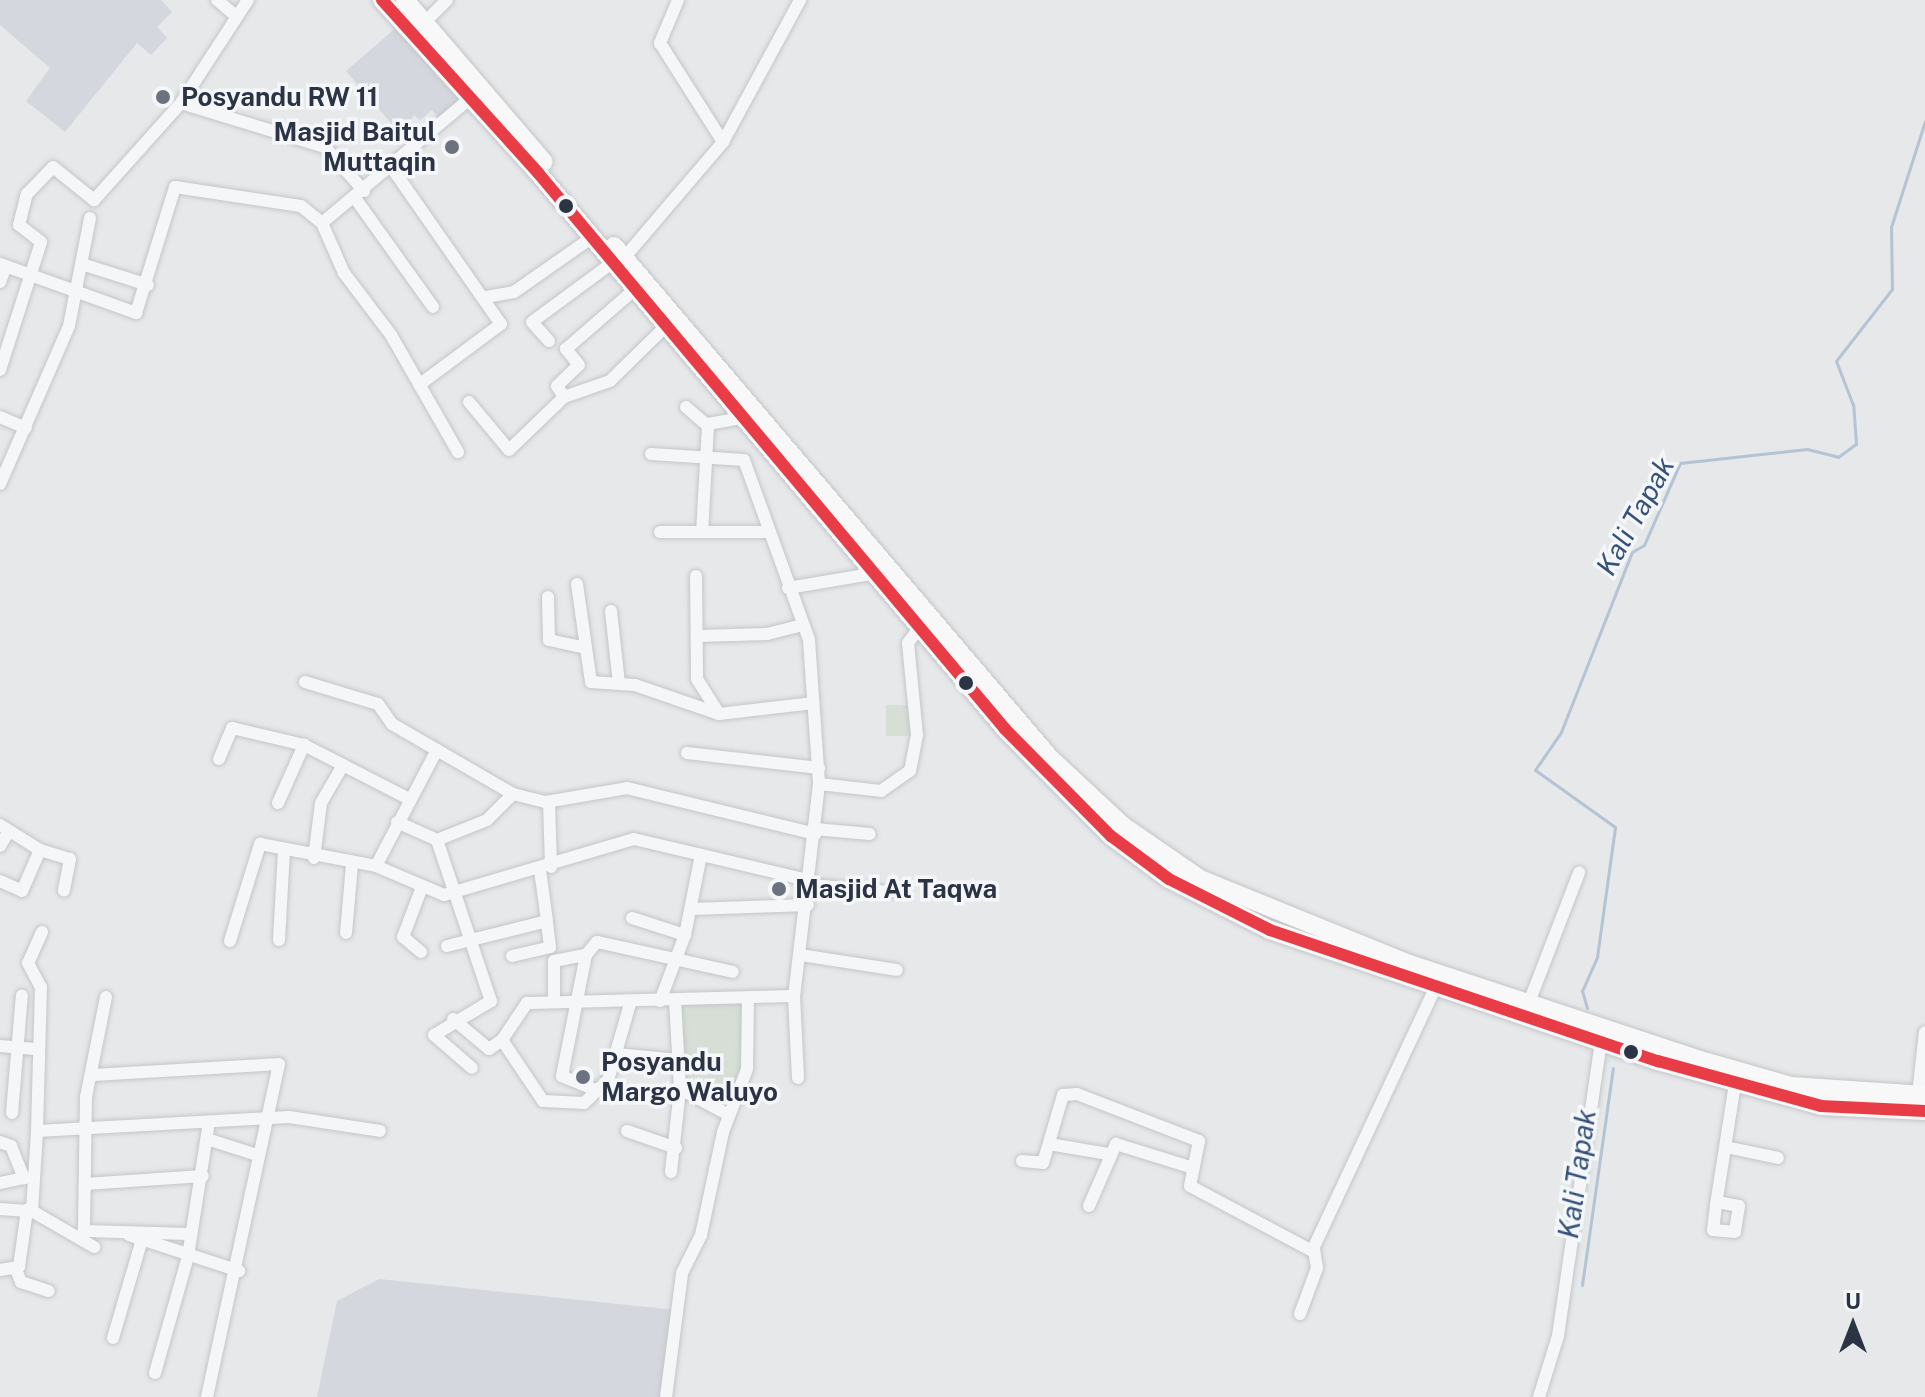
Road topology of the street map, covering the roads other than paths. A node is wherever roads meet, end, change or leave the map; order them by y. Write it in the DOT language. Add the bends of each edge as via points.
graph roads {
  1 [pos="217,0"];
  2 [pos="248,0"];
  3 [pos="382,0"];
  4 [pos="405,0"];
  5 [pos="447,0"];
  6 [pos="800,0"];
  7 [pos="674,1"];
  8 [pos="236,16"];
  9 [pos="425,22"];
  10 [pos="469,99"];
  11 [pos="181,103"];
  12 [pos="723,142"];
  13 [pos="392,168"];
  14 [pos="360,195"];
  15 [pos="90,218"];
  16 [pos="322,223"];
  17 [pos="591,238"];
  18 [pos="618,260"];
  19 [pos="3,265"];
  20 [pos="85,265"];
  21 [pos="32,275"];
  22 [pos="0,282"];
  23 [pos="148,285"];
  24 [pos="634,290"];
  25 [pos="79,291"];
  26 [pos="486,297"];
  27 [pos="433,307"];
  28 [pos="664,328"];
  29 [pos="549,341"];
  30 [pos="0,370"];
  31 [pos="419,385"];
  32 [pos="564,397"];
  33 [pos="469,402"];
  34 [pos="686,407"];
  35 [pos="0,417"];
  36 [pos="737,419"];
  37 [pos="708,424"];
  38 [pos="26,428"];
  39 [pos="458,452"];
  40 [pos="651,454"];
  41 [pos="705,456"];
  42 [pos="0,484"];
  43 [pos="660,532"];
  44 [pos="702,532"];
  45 [pos="765,532"];
  46 [pos="871,574"];
  47 [pos="696,576"];
  48 [pos="577,584"];
  49 [pos="788,588"];
  50 [pos="548,597"];
  51 [pos="611,611"];
  52 [pos="802,625"];
  53 [pos="918,629"];
  54 [pos="698,636"];
  55 [pos="583,647"];
  56 [pos="305,682"];
  57 [pos="619,683"];
  58 [pos="813,703"];
  59 [pos="719,714"];
  60 [pos="304,745"];
  61 [pos="437,750"];
  62 [pos="687,753"];
  63 [pos="219,759"];
  64 [pos="343,765"];
  65 [pos="819,768"];
  66 [pos="819,784"];
  67 [pos="513,794"];
  68 [pos="409,799"];
  69 [pos="549,802"];
  70 [pos="278,803"];
  71 [pos="397,822"];
  72 [pos="4,828"];
  73 [pos="815,832"];
  74 [pos="870,834"];
  75 [pos="437,840"];
  76 [pos="0,846"];
  77 [pos="40,850"];
  78 [pos="284,850"];
  79 [pos="701,855"];
  80 [pos="314,858"];
  81 [pos="352,864"];
  82 [pos="376,866"];
  83 [pos="546,869"];
  84 [pos="1579,873"];
  85 [pos="0,881"];
  86 [pos="810,883"];
  87 [pos="422,887"];
  88 [pos="64,890"];
  89 [pos="890,892"];
  90 [pos="457,893"];
  91 [pos="808,905"];
  92 [pos="691,909"];
  93 [pos="632,918"];
  94 [pos="547,921"];
  95 [pos="42,932"];
  96 [pos="346,933"];
  97 [pos="685,935"];
  98 [pos="470,939"];
  99 [pos="279,940"];
  100 [pos="230,941"];
  101 [pos="447,946"];
  102 [pos="421,952"];
  103 [pos="586,955"];
  104 [pos="801,955"];
  105 [pos="512,956"];
  106 [pos="676,964"];
  107 [pos="897,970"];
  108 [pos="733,972"];
  109 [pos="1435,988"];
  110 [pos="22,995"];
  111 [pos="794,996"];
  112 [pos="106,997"];
  113 [pos="748,998"];
  114 [pos="675,999"];
  115 [pos="581,1001"];
  116 [pos="660,1001"];
  117 [pos="554,1002"];
  118 [pos="630,1004"];
  119 [pos="1528,1005"];
  120 [pos="453,1019"];
  121 [pos="1925,1032"];
  122 [pos="502,1040"];
  123 [pos="1601,1043"];
  124 [pos="6,1046"];
  125 [pos="35,1049"];
  126 [pos="616,1054"];
  127 [pos="679,1060"];
  128 [pos="472,1068"];
  129 [pos="95,1075"];
  130 [pos="798,1078"];
  131 [pos="1735,1084"];
  132 [pos="680,1089"];
  133 [pos="596,1090"];
  134 [pos="1923,1100"];
  135 [pos="12,1113"];
  136 [pos="729,1115"];
  137 [pos="266,1118"];
  138 [pos="209,1122"];
  139 [pos="37,1126"];
  140 [pos="85,1129"];
  141 [pos="380,1131"];
  142 [pos="627,1131"];
  143 [pos="210,1140"];
  144 [pos="0,1142"];
  145 [pos="1049,1144"];
  146 [pos="1726,1147"];
  147 [pos="676,1148"];
  148 [pos="1108,1154"];
  149 [pos="257,1155"];
  150 [pos="1778,1158"];
  151 [pos="1022,1161"];
  152 [pos="1193,1168"];
  153 [pos="671,1172"];
  154 [pos="203,1176"];
  155 [pos="0,1183"];
  156 [pos="85,1184"];
  157 [pos="1717,1202"];
  158 [pos="1089,1206"];
  159 [pos="0,1209"];
  160 [pos="30,1211"];
  161 [pos="191,1234"];
  162 [pos="128,1235"];
  163 [pos="141,1243"];
  164 [pos="94,1247"];
  165 [pos="1314,1250"];
  166 [pos="188,1256"];
  167 [pos="0,1270"];
  168 [pos="239,1271"];
  169 [pos="17,1272"];
  170 [pos="49,1291"];
  171 [pos="1300,1314"];
  172 [pos="113,1338"];
  173 [pos="155,1373"];
  174 [pos="207,1397"];
  175 [pos="666,1397"];
  176 [pos="1539,1397"];
  1 -- 8 [label="street"];
  2 -- 8 [label="street"];
  3 -- 10 [label="highway"];
  4 -- 9 [label="highway"];
  5 -- 9 [label="street"];
  6 -- 12 [label="street"];
  7 -- 12 [label="street" via="660,43"];
  8 -- 11 [label="street"];
  9 -- 18 [label="highway"];
  10 -- 13 [label="street"];
  10 -- 17 [label="highway"];
  11 -- 14 [label="street" via="325,147"];
  11 -- 21 [label="street" via="94,200 53,167 27,194 21,230 41,239"];
  12 -- 18 [label="street"];
  13 -- 14 [label="street"];
  13 -- 26 [label="street"];
  14 -- 16 [label="street"];
  14 -- 27 [label="street"];
  15 -- 20 [label="street"];
  16 -- 23 [label="street" via="293,204 175,187"];
  16 -- 31 [label="street" via="344,273"];
  17 -- 18 [label="highway"];
  17 -- 26 [label="street" via="509,293"];
  18 -- 24 [label="highway"];
  18 -- 29 [label="street" via="532,322"];
  18 -- 119 [label="highway" via="1040,746 1123,826 1257,907"];
  19 -- 21 [label="street"];
  19 -- 22 [label="street"];
  20 -- 23 [label="street"];
  20 -- 25 [label="street"];
  21 -- 25 [label="street"];
  21 -- 30 [label="street"];
  23 -- 25 [label="street" via="136,313"];
  24 -- 28 [label="highway"];
  24 -- 32 [label="street" via="566,349 579,365 557,386"];
  25 -- 38 [label="street"];
  26 -- 31 [label="street" via="500,328"];
  28 -- 32 [label="street" via="610,381"];
  28 -- 36 [label="highway"];
  31 -- 39 [label="street"];
  32 -- 33 [label="street" via="508,450"];
  34 -- 37 [label="street"];
  35 -- 38 [label="street"];
  36 -- 37 [label="street"];
  36 -- 46 [label="highway"];
  37 -- 41 [label="street"];
  38 -- 42 [label="street"];
  40 -- 41 [label="street"];
  41 -- 44 [label="street"];
  41 -- 45 [label="street" via="744,460"];
  43 -- 44 [label="street"];
  44 -- 45 [label="street"];
  45 -- 49 [label="street"];
  46 -- 49 [label="street"];
  46 -- 53 [label="highway"];
  47 -- 54 [label="street"];
  48 -- 55 [label="street"];
  49 -- 52 [label="street"];
  50 -- 55 [label="street" via="549,640"];
  51 -- 57 [label="street"];
  52 -- 54 [label="street"];
  52 -- 58 [label="street" via="811,649"];
  53 -- 66 [label="street" via="908,643 917,735 910,771 881,791"];
  53 -- 109 [label="highway" via="1067,796 1169,879 1270,930"];
  54 -- 59 [label="street" via="697,679"];
  55 -- 57 [label="street" via="591,682"];
  56 -- 61 [label="street" via="378,704 392,724"];
  57 -- 59 [label="street"];
  58 -- 59 [label="street"];
  58 -- 65 [label="street"];
  60 -- 63 [label="street" via="232,728"];
  60 -- 64 [label="street"];
  60 -- 70 [label="street"];
  61 -- 67 [label="street"];
  61 -- 68 [label="street"];
  62 -- 65 [label="street"];
  64 -- 68 [label="street"];
  64 -- 80 [label="street" via="321,803"];
  65 -- 66 [label="street"];
  66 -- 73 [label="street"];
  67 -- 69 [label="street"];
  67 -- 75 [label="street" via="487,820"];
  68 -- 71 [label="street"];
  69 -- 73 [label="street" via="627,788"];
  69 -- 83 [label="street"];
  71 -- 75 [label="street"];
  71 -- 82 [label="street"];
  72 -- 76 [label="street"];
  72 -- 77 [label="street"];
  73 -- 74 [label="street"];
  73 -- 86 [label="street"];
  75 -- 90 [label="street"];
  77 -- 85 [label="street" via="22,891"];
  77 -- 88 [label="street" via="72,861"];
  78 -- 80 [label="street"];
  78 -- 99 [label="street"];
  78 -- 100 [label="street" via="258,846"];
  79 -- 83 [label="street" via="634,839"];
  79 -- 86 [label="street"];
  79 -- 92 [label="street"];
  80 -- 81 [label="street"];
  81 -- 82 [label="street"];
  81 -- 96 [label="street"];
  82 -- 87 [label="street"];
  83 -- 90 [label="street"];
  83 -- 94 [label="street"];
  84 -- 119 [label="street"];
  86 -- 89 [label="street"];
  86 -- 91 [label="street"];
  87 -- 90 [label="street"];
  87 -- 102 [label="street" via="403,937"];
  90 -- 98 [label="street"];
  91 -- 92 [label="street"];
  91 -- 104 [label="street"];
  92 -- 97 [label="street"];
  93 -- 97 [label="street"];
  94 -- 98 [label="street"];
  94 -- 105 [label="street" via="550,947"];
  95 -- 125 [label="street" via="28,963 41,987"];
  97 -- 106 [label="street"];
  98 -- 101 [label="street"];
  98 -- 120 [label="street" via="491,1002"];
  103 -- 106 [label="street" via="598,941"];
  103 -- 115 [label="street"];
  103 -- 117 [label="street" via="554,961"];
  104 -- 107 [label="street"];
  104 -- 111 [label="street"];
  106 -- 108 [label="street"];
  106 -- 116 [label="street"];
  109 -- 123 [label="highway"];
  109 -- 165 [label="street"];
  110 -- 124 [label="street"];
  111 -- 113 [label="street"];
  111 -- 130 [label="street"];
  112 -- 129 [label="street" via="90,1060"];
  113 -- 114 [label="street"];
  113 -- 136 [label="street" via="747,1069"];
  114 -- 116 [label="street"];
  114 -- 127 [label="street"];
  115 -- 117 [label="street"];
  115 -- 118 [label="street"];
  115 -- 133 [label="street" via="562,1076"];
  116 -- 118 [label="street"];
  117 -- 122 [label="street" via="524,1004"];
  118 -- 126 [label="street"];
  119 -- 134 [label="highway" via="1791,1086"];
  120 -- 122 [label="street" via="489,1049"];
  120 -- 128 [label="street" via="434,1036"];
  121 -- 134 [label="street"];
  122 -- 133 [label="street" via="543,1101 584,1103"];
  123 -- 131 [label="highway"];
  123 -- 176 [label="street" via="1561,1322"];
  124 -- 125 [label="street"];
  124 -- 135 [label="street"];
  125 -- 139 [label="street"];
  126 -- 127 [label="street"];
  126 -- 133 [label="street" via="608,1080"];
  127 -- 132 [label="street"];
  129 -- 137 [label="street" via="277,1062"];
  129 -- 140 [label="street" via="88,1083"];
  131 -- 134 [label="highway" via="1821,1106"];
  131 -- 146 [label="street"];
  132 -- 136 [label="street"];
  132 -- 147 [label="street"];
  136 -- 175 [label="street" via="701,1235 682,1273"];
  137 -- 138 [label="street"];
  137 -- 141 [label="street" via="322,1118"];
  137 -- 149 [label="street"];
  138 -- 140 [label="street"];
  138 -- 143 [label="street"];
  139 -- 140 [label="street"];
  139 -- 160 [label="street"];
  140 -- 156 [label="street"];
  142 -- 147 [label="street"];
  143 -- 149 [label="street"];
  143 -- 154 [label="street"];
  144 -- 155 [label="street" via="11,1146 24,1178"];
  145 -- 148 [label="street"];
  145 -- 151 [label="street" via="1043,1164"];
  145 -- 152 [label="street" via="1063,1095 1077,1094 1199,1141"];
  146 -- 150 [label="street"];
  146 -- 157 [label="street"];
  147 -- 153 [label="street"];
  148 -- 152 [label="street" via="1119,1144"];
  148 -- 158 [label="street"];
  149 -- 168 [label="street"];
  152 -- 165 [label="street" via="1190,1186"];
  154 -- 156 [label="street"];
  154 -- 161 [label="street"];
  156 -- 162 [label="street" via="81,1222 87,1235"];
  159 -- 160 [label="street"];
  160 -- 164 [label="street"];
  160 -- 169 [label="street"];
  161 -- 162 [label="street"];
  161 -- 166 [label="street"];
  162 -- 163 [label="street"];
  163 -- 166 [label="street"];
  163 -- 172 [label="street"];
  165 -- 171 [label="street" via="1317,1268"];
  166 -- 168 [label="street"];
  166 -- 173 [label="street"];
  167 -- 169 [label="street"];
  168 -- 174 [label="street"];
  169 -- 170 [label="street" via="21,1282"];
}
